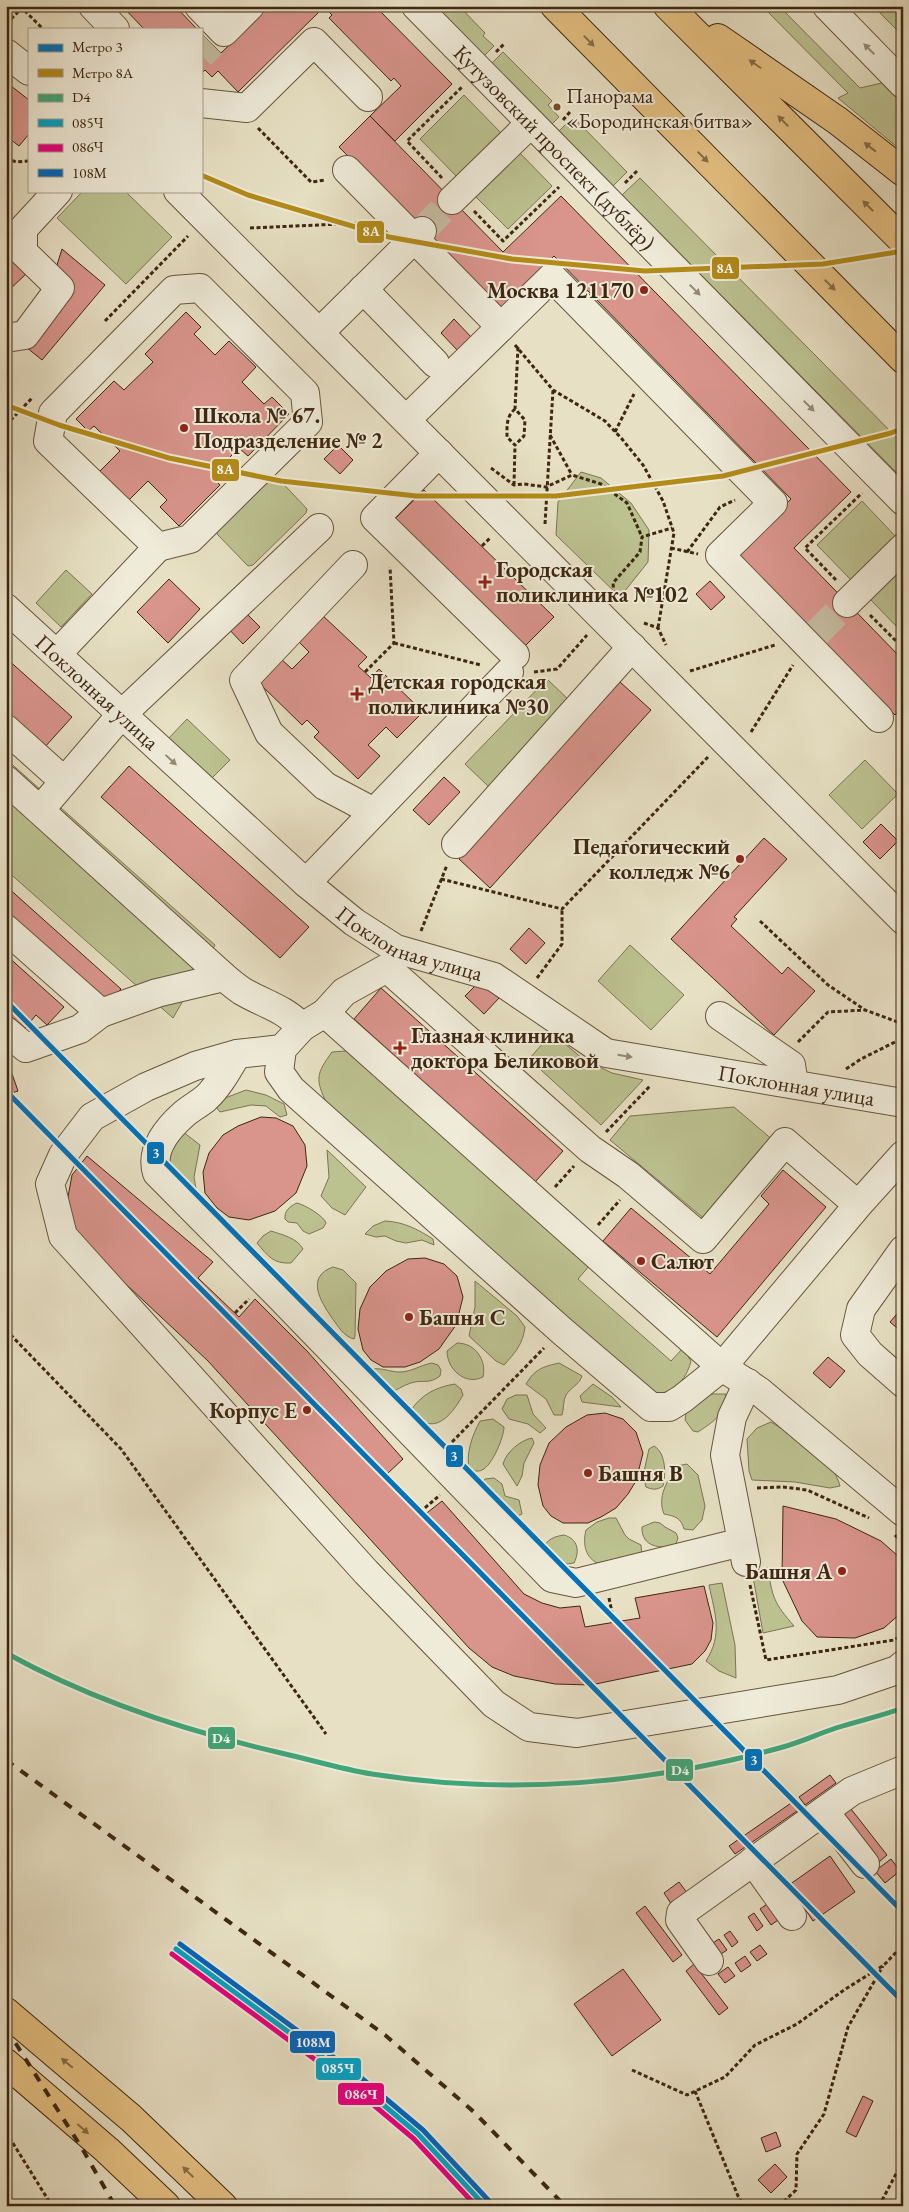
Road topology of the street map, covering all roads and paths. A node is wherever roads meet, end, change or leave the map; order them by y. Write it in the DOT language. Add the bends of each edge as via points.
graph roads {
  1 [pos="93,6"];
  2 [pos="199,6"];
  3 [pos="250,6"];
  4 [pos="416,6"];
  5 [pos="555,6"];
  6 [pos="670,6"];
  7 [pos="827,6"];
  8 [pos="21,7"];
  9 [pos="6,19"];
  10 [pos="42,28"];
  11 [pos="114,28"];
  12 [pos="6,53"];
  13 [pos="28,70"];
  14 [pos="903,84"];
  15 [pos="368,97"];
  16 [pos="202,103"];
  17 [pos="247,108"];
  18 [pos="531,123"];
  19 [pos="6,158"];
  20 [pos="28,161"];
  21 [pos="347,170"];
  22 [pos="903,172"];
  23 [pos="57,192"];
  24 [pos="179,192"];
  25 [pos="452,200"];
  26 [pos="217,229"];
  27 [pos="411,231"];
  28 [pos="903,240"];
  29 [pos="363,289"];
  30 [pos="320,332"];
  31 [pos="509,337"];
  32 [pos="6,338"];
  33 [pos="903,359"];
  34 [pos="435,363"];
  35 [pos="645,372"];
  36 [pos="553,390"];
  37 [pos="515,409"];
  38 [pos="406,419"];
  39 [pos="615,432"];
  40 [pos="550,435"];
  41 [pos="515,445"];
  42 [pos="439,452"];
  43 [pos="489,467"];
  44 [pos="572,475"];
  45 [pos="514,485"];
  46 [pos="546,487"];
  47 [pos="758,488"];
  48 [pos="903,501"];
  49 [pos="319,528"];
  50 [pos="672,528"];
  51 [pos="642,537"];
  52 [pos="158,547"];
  53 [pos="903,548"];
  54 [pos="687,552"];
  55 [pos="390,564"];
  56 [pos="353,565"];
  57 [pos="613,583"];
  58 [pos="847,603"];
  59 [pos="6,608"];
  60 [pos="658,628"];
  61 [pos="808,638"];
  62 [pos="632,647"];
  63 [pos="57,654"];
  64 [pos="365,672"];
  65 [pos="663,678"];
  66 [pos="122,715"];
  67 [pos="879,718"];
  68 [pos="6,729"];
  69 [pos="731,747"];
  70 [pos="6,780"];
  71 [pos="64,781"];
  72 [pos="40,810"];
  73 [pos="374,812"];
  74 [pos="456,844"];
  75 [pos="441,879"];
  76 [pos="306,883"];
  77 [pos="562,909"];
  78 [pos="902,918"];
  79 [pos="760,921"];
  80 [pos="6,928"];
  81 [pos="412,954"];
  82 [pos="224,977"];
  83 [pos="524,997"];
  84 [pos="865,1010"];
  85 [pos="102,1013"];
  86 [pos="325,1013"];
  87 [pos="720,1016"];
  88 [pos="903,1024"];
  89 [pos="302,1027"];
  90 [pos="903,1038"];
  91 [pos="13,1045"];
  92 [pos="282,1049"];
  93 [pos="237,1054"];
  94 [pos="782,1059"];
  95 [pos="807,1087"];
  96 [pos="903,1103"];
  97 [pos="903,1155"];
  98 [pos="635,1182"];
  99 [pos="858,1205"];
  100 [pos="583,1243"];
  101 [pos="903,1250"];
  102 [pos="6,1330"];
  103 [pos="545,1348"];
  104 [pos="722,1367"];
  105 [pos="748,1383"];
  106 [pos="903,1383"];
  107 [pos="436,1458"];
  108 [pos="729,1480"];
  109 [pos="897,1521"];
  110 [pos="875,1522"];
  111 [pos="903,1544"];
  112 [pos="744,1552"];
  113 [pos="903,1635"];
  114 [pos="903,1665"];
  115 [pos="326,1734"];
  116 [pos="903,1770"];
  117 [pos="824,1811"];
  118 [pos="753,1861"];
  119 [pos="865,1864"];
  120 [pos="792,1916"];
  121 [pos="903,1944"];
  122 [pos="709,1961"];
  123 [pos="884,1964"];
  124 [pos="6,2012"];
  125 [pos="6,2063"];
  126 [pos="632,2070"];
  127 [pos="695,2091"];
  128 [pos="6,2132"];
  129 [pos="903,2161"];
  130 [pos="52,2206"];
  131 [pos="166,2206"];
  132 [pos="223,2206"];
  133 [pos="744,2206"];
  134 [pos="780,2206"];
  135 [pos="879,2206"];
  1 -- 11 [label="street"];
  2 -- 3 [label="street" via="218,38"];
  4 -- 18 [label="street, Кутузовский проспект (дублёр)"];
  5 -- 33 [label="main road, one-way"];
  22 -- 6 [label="main road, one-way" via="838,122"];
  28 -- 6 [label="main road, one-way"];
  14 -- 7 [label="street, one-way"];
  8 -- 9 [label="path" via="8,21"];
  8 -- 10 [label="path"];
  12 -- 13 [label="street"];
  15 -- 17 [label="street" via="314,42"];
  16 -- 17 [label="street"];
  17 -- 21 [label="path" via="252,122 311,182 333,179"];
  18 -- 25 [label="street"];
  18 -- 48 [label="street, Кутузовский проспект (дублёр), one-way"];
  19 -- 20 [label="path" via="16,162"];
  21 -- 27 [label="street"];
  23 -- 32 [label="street" via="23,229 23,252 60,288 25,335"];
  24 -- 26 [label="street"];
  26 -- 27 [label="path"];
  26 -- 30 [label="street"];
  27 -- 29 [label="street"];
  27 -- 31 [label="street"];
  29 -- 30 [label="street"];
  29 -- 34 [label="street"];
  30 -- 38 [label="street"];
  31 -- 35 [label="street" via="552,277"];
  31 -- 36 [label="path"];
  31 -- 37 [label="path"];
  31 -- 38 [label="street"];
  35 -- 39 [label="path"];
  35 -- 47 [label="street"];
  36 -- 39 [label="path" via="605,421"];
  36 -- 40 [label="path"];
  37 -- 41 [label="path" via="507,421 507,437"];
  37 -- 41 [label="path" via="525,420 524,436"];
  38 -- 42 [label="street"];
  39 -- 60 [label="path" via="642,465 663,501 674,533"];
  40 -- 44 [label="path"];
  40 -- 46 [label="path"];
  41 -- 45 [label="path"];
  42 -- 62 [label="street"];
  42 -- 73 [label="street" via="375,518 512,663"];
  43 -- 45 [label="path"];
  44 -- 46 [label="path"];
  44 -- 51 [label="path" via="600,484 627,503"];
  45 -- 46 [label="path"];
  47 -- 54 [label="path" via="720,507"];
  47 -- 61 [label="street" via="774,503 720,555"];
  49 -- 66 [label="street"];
  50 -- 51 [label="path"];
  51 -- 57 [label="path" via="640,552"];
  52 -- 52 [label="street" via="48,441 52,413 174,290 200,288 305,393 308,422 190,539"];
  52 -- 63 [label="street"];
  53 -- 58 [label="street"];
  55 -- 64 [label="path" via="394,643"];
  56 -- 73 [label="street" via="244,680 269,733 325,786"];
  59 -- 63 [label="street, Поклонная улица"];
  61 -- 65 [label="path"];
  61 -- 67 [label="street"];
  61 -- 69 [label="path"];
  62 -- 65 [label="street"];
  62 -- 74 [label="street"];
  63 -- 66 [label="street, Поклонная улица"];
  65 -- 69 [label="street"];
  66 -- 71 [label="street"];
  66 -- 76 [label="street, Поклонная улица, one-way"];
  68 -- 71 [label="street"];
  69 -- 77 [label="path"];
  69 -- 78 [label="street"];
  70 -- 72 [label="street"];
  71 -- 72 [label="street"];
  72 -- 82 [label="street"];
  73 -- 76 [label="street"];
  74 -- 75 [label="path"];
  75 -- 77 [label="path"];
  75 -- 81 [label="path"];
  76 -- 81 [label="street, Поклонная улица" via="354,922 396,949"];
  77 -- 83 [label="path" via="562,944"];
  79 -- 84 [label="path" via="828,985"];
  80 -- 85 [label="street"];
  81 -- 83 [label="street, Поклонная улица" via="494,977"];
  82 -- 85 [label="street" via="157,993"];
  82 -- 89 [label="street" via="241,991 284,1011"];
  83 -- 95 [label="street, Поклонная улица, one-way" via="606,1053"];
  84 -- 88 [label="path"];
  84 -- 94 [label="path" via="828,1012"];
  85 -- 91 [label="street" via="80,1029"];
  86 -- 89 [label="street"];
  86 -- 98 [label="street" via="344,992 387,968 590,1149"];
  86 -- 100 [label="street"];
  87 -- 94 [label="street"];
  89 -- 92 [label="street"];
  90 -- 95 [label="path"];
  92 -- 93 [label="street"];
  92 -- 104 [label="street" via="279,1072 291,1090 651,1407 669,1407"];
  93 -- 107 [label="street" via="206,1098 166,1133 155,1152 157,1173"];
  93 -- 114 [label="street" via="195,1066 146,1087 92,1116 63,1155 50,1184 64,1236 366,1572 494,1704 529,1727 577,1733 838,1690 897,1670"];
  94 -- 95 [label="street" via="791,1065"];
  95 -- 96 [label="street, Поклонная улица"];
  97 -- 99 [label="street"];
  98 -- 99 [label="street" via="703,1239 784,1142"];
  98 -- 100 [label="path"];
  99 -- 104 [label="street"];
  100 -- 104 [label="street"];
  101 -- 106 [label="street" via="860,1309 855,1335 870,1354"];
  102 -- 115 [label="path" via="121,1448"];
  103 -- 107 [label="path"];
  104 -- 105 [label="street"];
  105 -- 108 [label="street" via="732,1417 728,1437 725,1455"];
  105 -- 109 [label="street"];
  107 -- 112 [label="street" via="552,1578 576,1583"];
  108 -- 110 [label="path" via="751,1488 807,1490"];
  108 -- 112 [label="street"];
  109 -- 111 [label="path"];
  112 -- 113 [label="path" via="766,1660 894,1640"];
  116 -- 117 [label="street" via="852,1791"];
  117 -- 118 [label="street"];
  117 -- 119 [label="street"];
  118 -- 120 [label="street"];
  118 -- 122 [label="street" via="681,1913 680,1920"];
  121 -- 123 [label="path"];
  123 -- 127 [label="path" via="797,2024 755,2045 724,2077"];
  123 -- 134 [label="path" via="848,2028 824,2114 797,2154 796,2190"];
  132 -- 124 [label="main road, one-way" via="132,2118"];
  125 -- 131 [label="main road, one-way"];
  126 -- 127 [label="path" via="687,2095"];
  127 -- 133 [label="path"];
  128 -- 130 [label="path"];
  129 -- 135 [label="path"];
}
